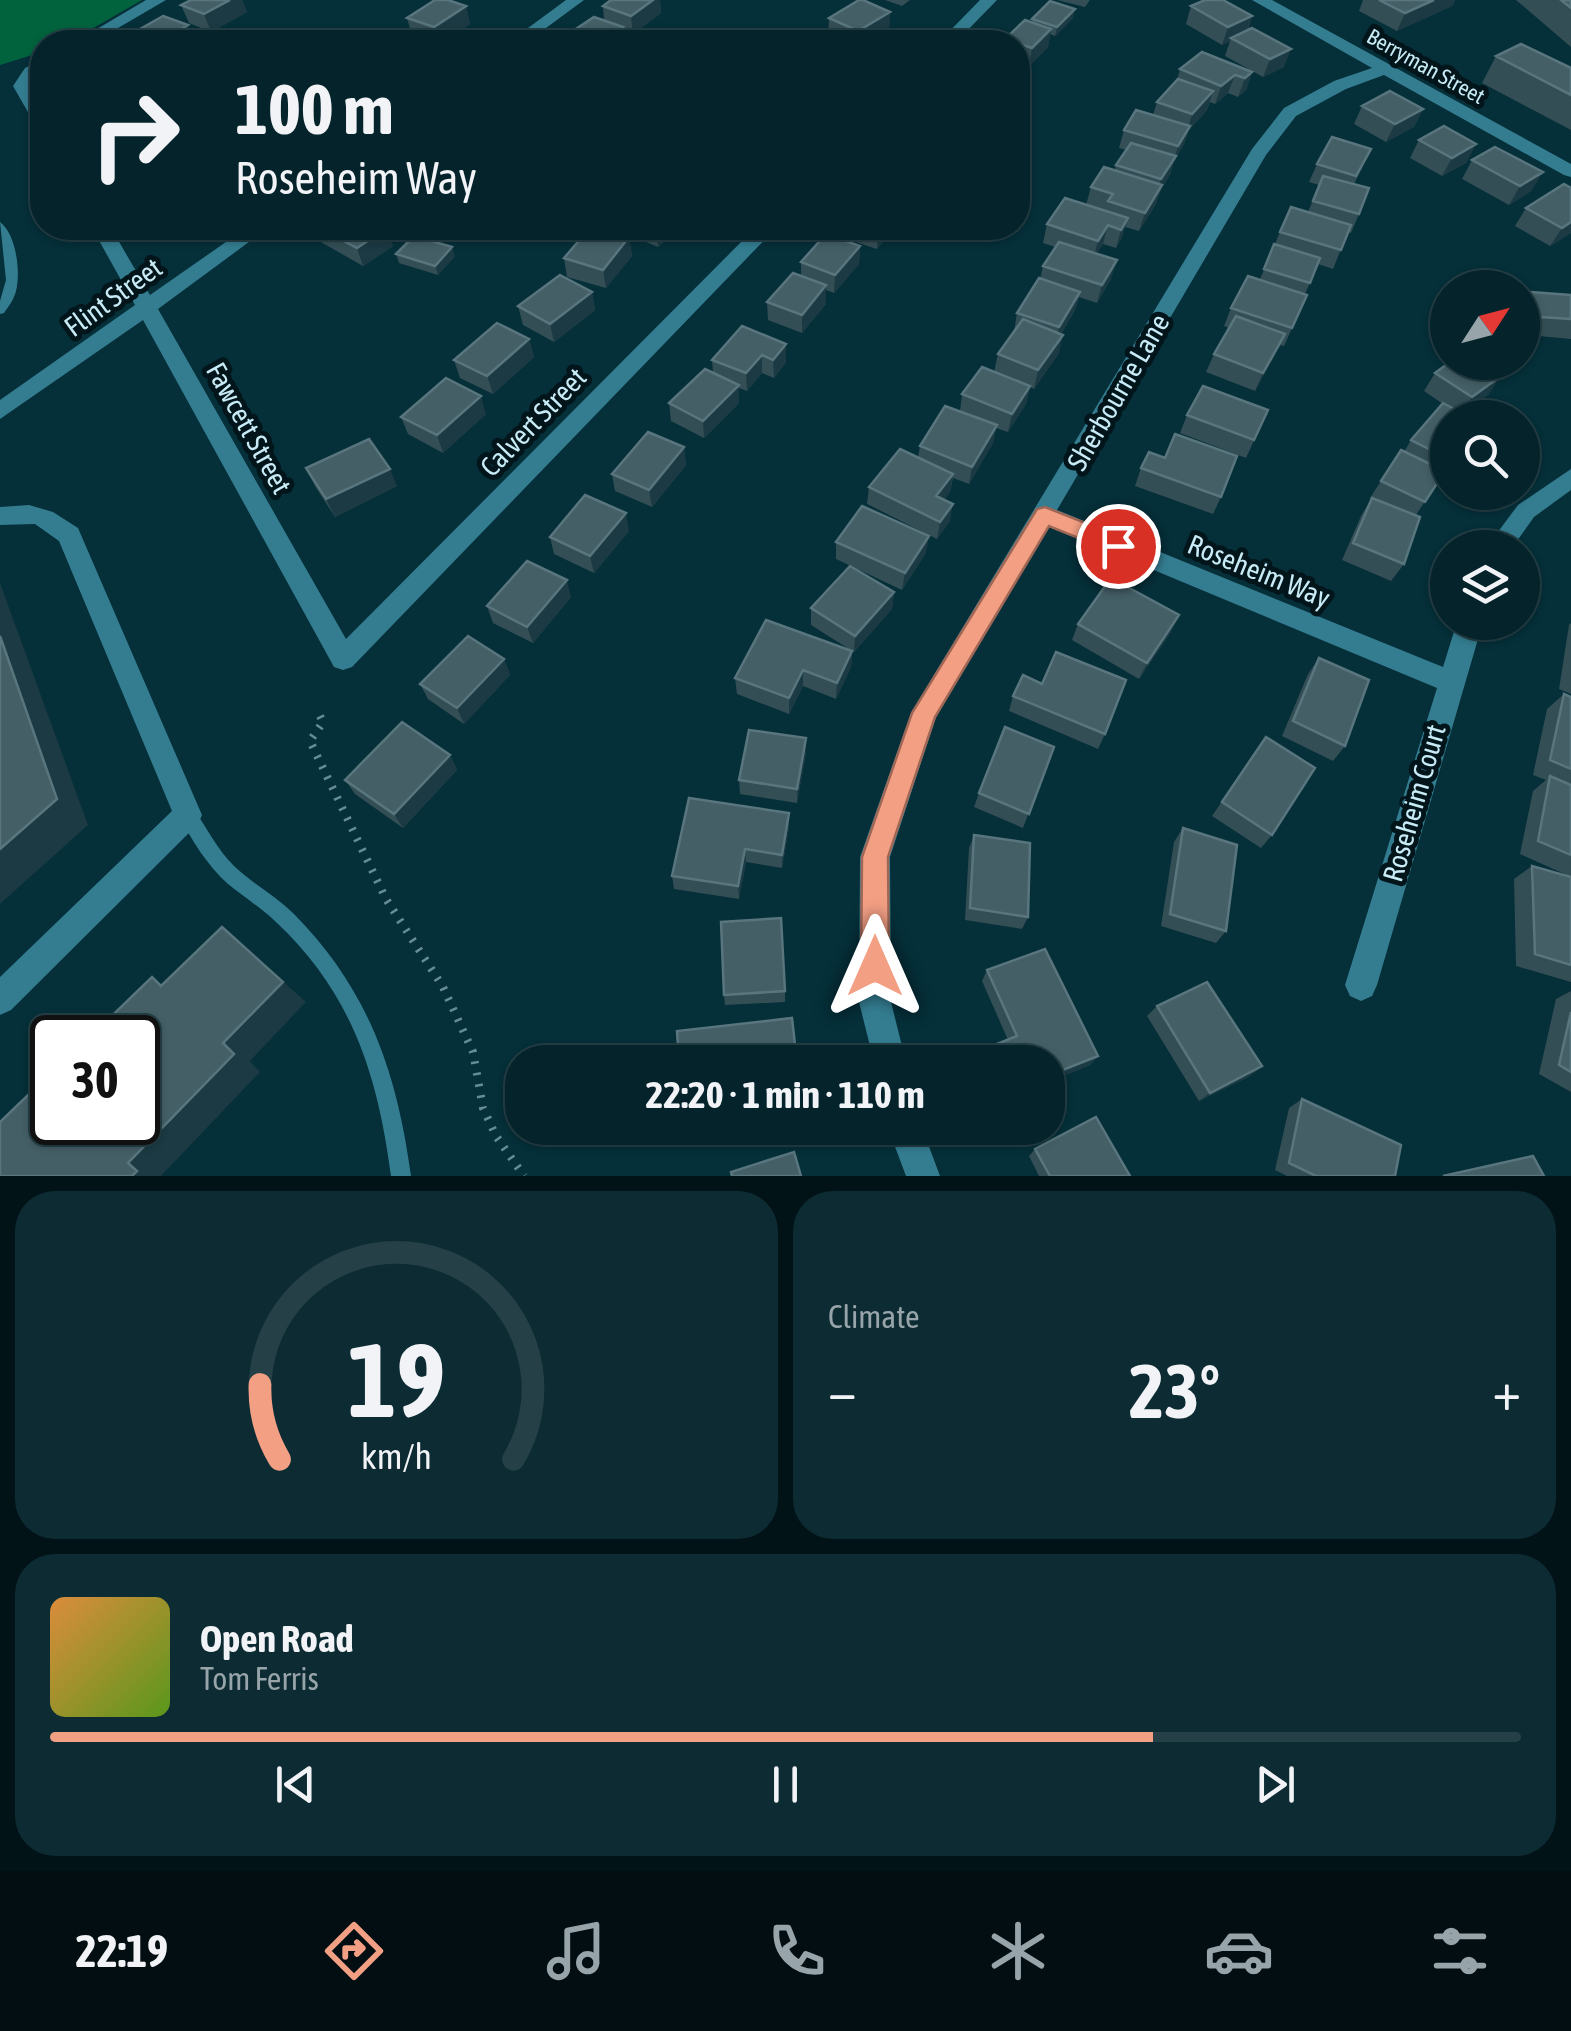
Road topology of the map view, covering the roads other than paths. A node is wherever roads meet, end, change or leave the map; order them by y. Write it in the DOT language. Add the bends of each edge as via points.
graph roads {
  1 [pos="158,0"];
  2 [pos="576,0"];
  3 [pos="989,0"];
  4 [pos="1260,0"];
  5 [pos="104,30"];
  6 [pos="534,30"];
  7 [pos="959,30"];
  8 [pos="1385,69"];
  9 [pos="30,76"];
  10 [pos="30,100"];
  11 [pos="1571,171"];
  12 [pos="0,226"];
  13 [pos="109,240"];
  14 [pos="241,240"];
  15 [pos="754,240"];
  16 [pos="6,255"];
  17 [pos="147,307"];
  18 [pos="0,310"];
  19 [pos="0,411"];
  20 [pos="1571,478"];
  21 [pos="1045,515"];
  22 [pos="0,516"];
  23 [pos="1512,530"];
  24 [pos="1464,640"];
  25 [pos="343,659"];
  26 [pos="1450,682"];
  27 [pos="188,815"];
  28 [pos="1361,985"];
  29 [pos="0,999"];
  30 [pos="886,1045"];
  31 [pos="911,1145"];
  32 [pos="402,1176"];
  33 [pos="923,1176"];
  1 -- 5 [label="street"];
  2 -- 6 [label="street"];
  3 -- 7 [label="street"];
  4 -- 8 [label="street, Berryman Street"];
  8 -- 11 [label="street, Berryman Street"];
  8 -- 21 [label="street, Sherbourne Lane" via="1290,112 1258,153"];
  9 -- 10 [label="street" via="22,86"];
  12 -- 16 [label="lane"];
  13 -- 17 [label="street, Fawcett Street"];
  14 -- 17 [label="street, Flint Street"];
  15 -- 25 [label="street, Calvert Street"];
  16 -- 18 [label="lane" via="8,301"];
  17 -- 19 [label="street, Flint Street"];
  17 -- 25 [label="street, Fawcett Street"];
  20 -- 23 [label="street"];
  21 -- 26 [label="street, Roseheim Way"];
  21 -- 30 [label="street, Sherbourne Lane" via="924,713 875,857 875,1002"];
  22 -- 27 [label="street" via="49,518 69,535"];
  24 -- 26 [label="street, Roseheim Court"];
  26 -- 28 [label="street, Roseheim Court"];
  27 -- 29 [label="street"];
  27 -- 32 [label="lane" via="219,863 285,917 330,966 366,1026 396,1118"];
  31 -- 33 [label="street"];
}
